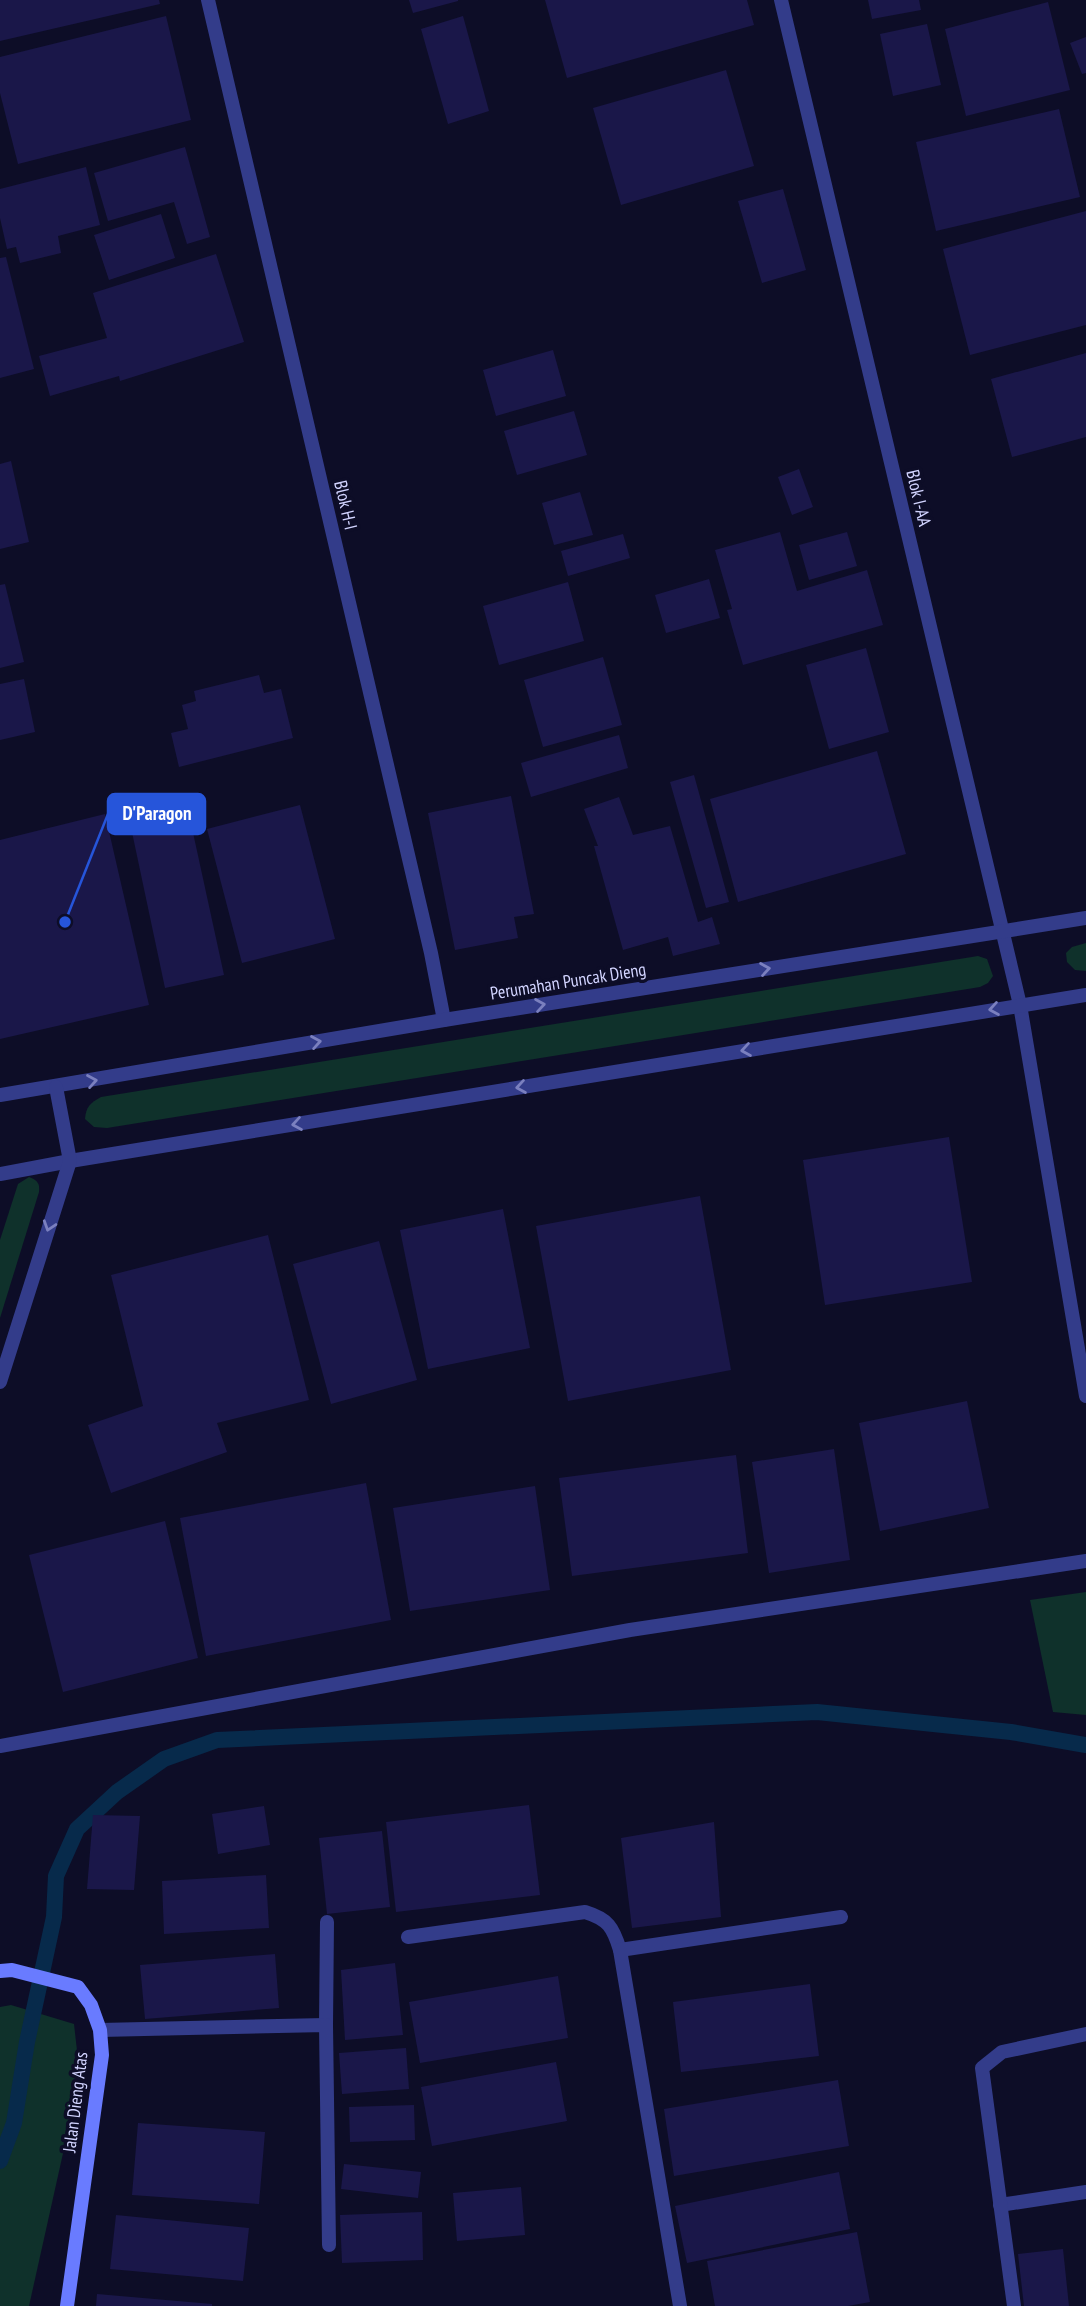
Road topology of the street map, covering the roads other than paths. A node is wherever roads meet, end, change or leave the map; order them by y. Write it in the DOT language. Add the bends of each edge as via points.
graph roads {
  1 [pos="208,0"];
  2 [pos="781,0"];
  3 [pos="1086,919"];
  4 [pos="1003,931"];
  5 [pos="1086,995"];
  6 [pos="1020,1005"];
  7 [pos="444,1020"];
  8 [pos="56,1087"];
  9 [pos="0,1096"];
  10 [pos="70,1161"];
  11 [pos="0,1174"];
  12 [pos="0,1382"];
  13 [pos="1086,1396"];
  14 [pos="1086,1561"];
  15 [pos="0,1745"];
  16 [pos="841,1917"];
  17 [pos="327,1922"];
  18 [pos="408,1937"];
  19 [pos="620,1950"];
  20 [pos="6,1970"];
  21 [pos="326,2025"];
  22 [pos="100,2030"];
  23 [pos="1086,2034"];
  24 [pos="1086,2192"];
  25 [pos="1000,2205"];
  26 [pos="329,2245"];
  27 [pos="67,2306"];
  28 [pos="680,2306"];
  29 [pos="1014,2306"];
  1 -- 7 [label="street, Blok H-I"];
  2 -- 4 [label="street, Blok I-AA"];
  3 -- 4 [label="street, Perumahan Puncak Dieng"];
  4 -- 6 [label="street, Blok I-AA"];
  7 -- 4 [label="street, Perumahan Puncak Dieng, one-way"];
  5 -- 6 [label="street"];
  6 -- 10 [label="street, one-way"];
  6 -- 13 [label="street, Blok I-AA"];
  8 -- 7 [label="street, Perumahan Puncak Dieng, one-way"];
  8 -- 9 [label="street, Perumahan Puncak Dieng"];
  8 -- 10 [label="street"];
  10 -- 11 [label="street"];
  10 -- 12 [label="street, one-way"];
  14 -- 15 [label="street" via="630,1630"];
  16 -- 19 [label="street"];
  17 -- 21 [label="street"];
  18 -- 19 [label="street" via="585,1912 601,1917 615,1933"];
  19 -- 28 [label="street"];
  20 -- 22 [label="street, Jalan Dieng Atas" via="78,1987"];
  21 -- 22 [label="street"];
  21 -- 26 [label="street"];
  22 -- 27 [label="street, Jalan Dieng Atas" via="102,2055"];
  23 -- 25 [label="street" via="1002,2052 982,2068"];
  24 -- 25 [label="street"];
  25 -- 29 [label="street"];
}
